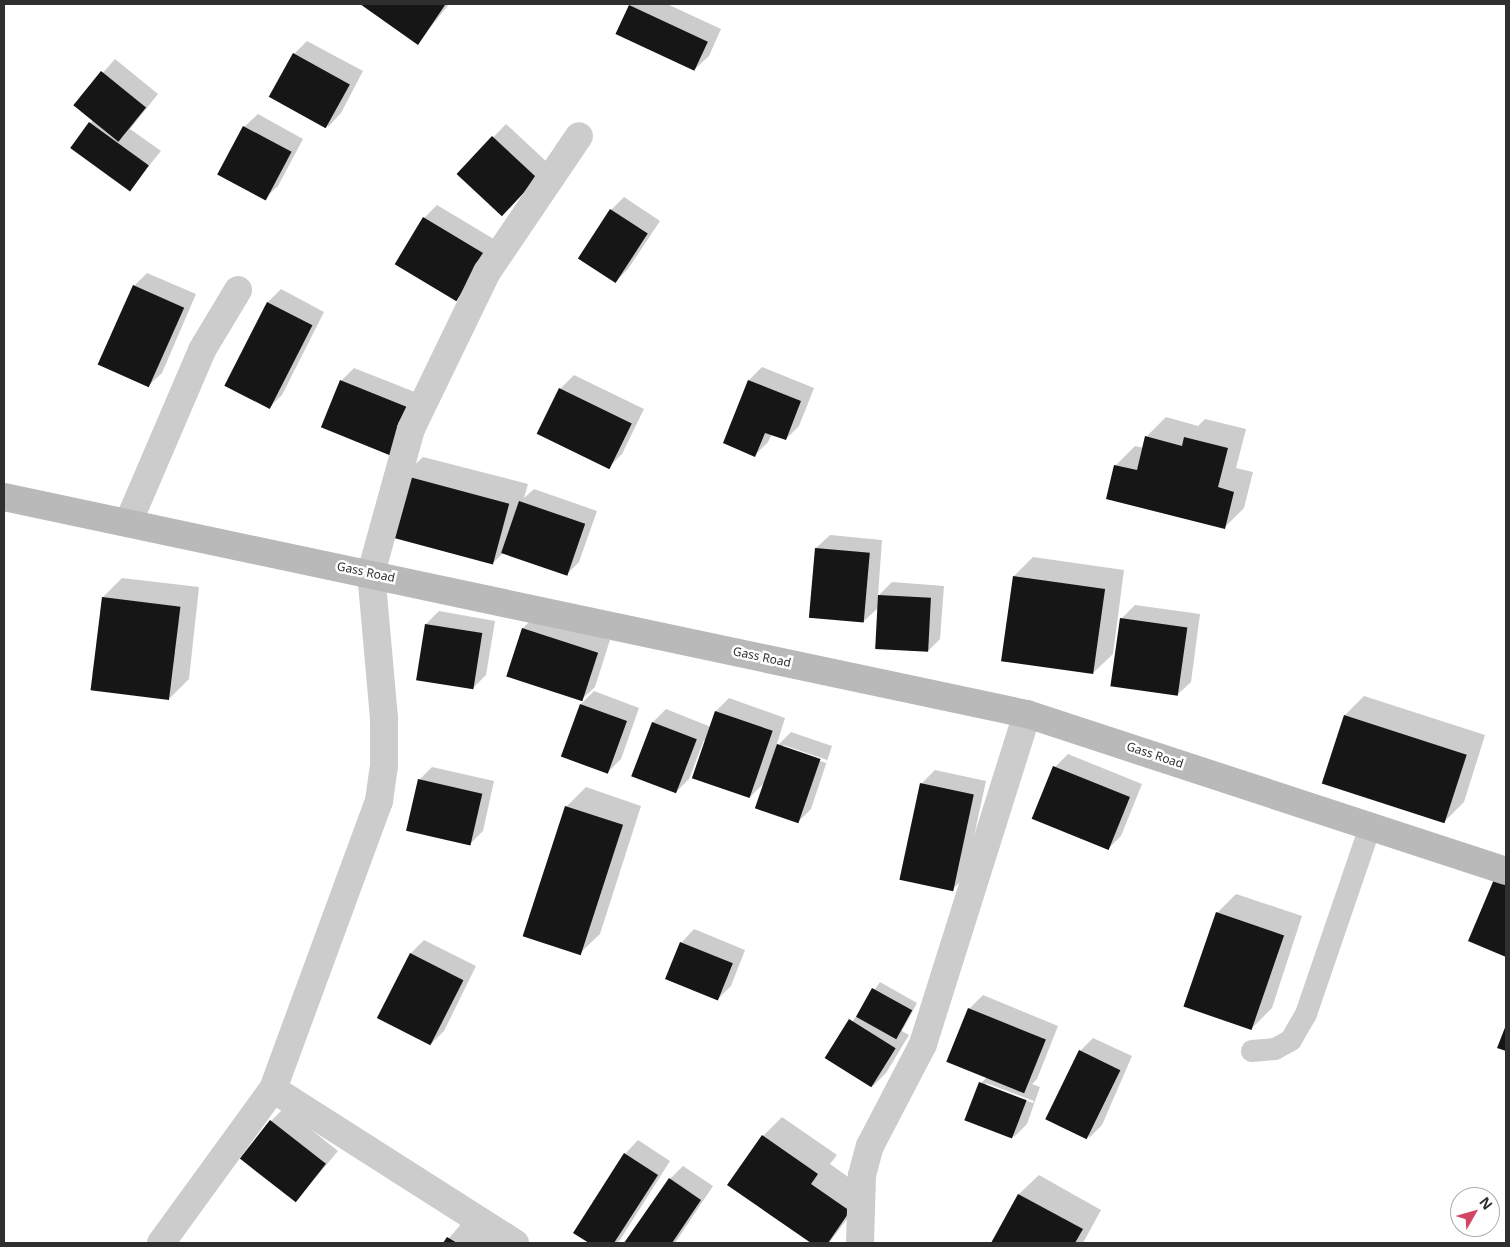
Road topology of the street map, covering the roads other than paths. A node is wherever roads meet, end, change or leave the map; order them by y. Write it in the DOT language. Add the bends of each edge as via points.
graph roads {
  1 [pos="579,136"];
  2 [pos="238,290"];
  3 [pos="4,497"];
  4 [pos="128,523"];
  5 [pos="371,573"];
  6 [pos="1027,714"];
  7 [pos="1371,824"];
  8 [pos="1506,871"];
  9 [pos="1252,1051"];
  10 [pos="273,1089"];
  11 [pos="161,1243"];
  12 [pos="515,1243"];
  13 [pos="860,1243"];
  1 -- 5 [label="street" via="487,272 411,429"];
  2 -- 4 [label="street" via="202,350"];
  3 -- 4 [label="main road, Gass Road"];
  4 -- 5 [label="main road, Gass Road"];
  5 -- 6 [label="main road, Gass Road"];
  5 -- 10 [label="street" via="384,718 384,766 379,801"];
  6 -- 7 [label="main road, Gass Road"];
  6 -- 13 [label="street" via="923,1044 870,1146 862,1175"];
  7 -- 8 [label="main road, Gass Road"];
  7 -- 9 [label="lane" via="1306,1014 1291,1040 1275,1049"];
  10 -- 11 [label="street"];
  10 -- 12 [label="street"];
}
